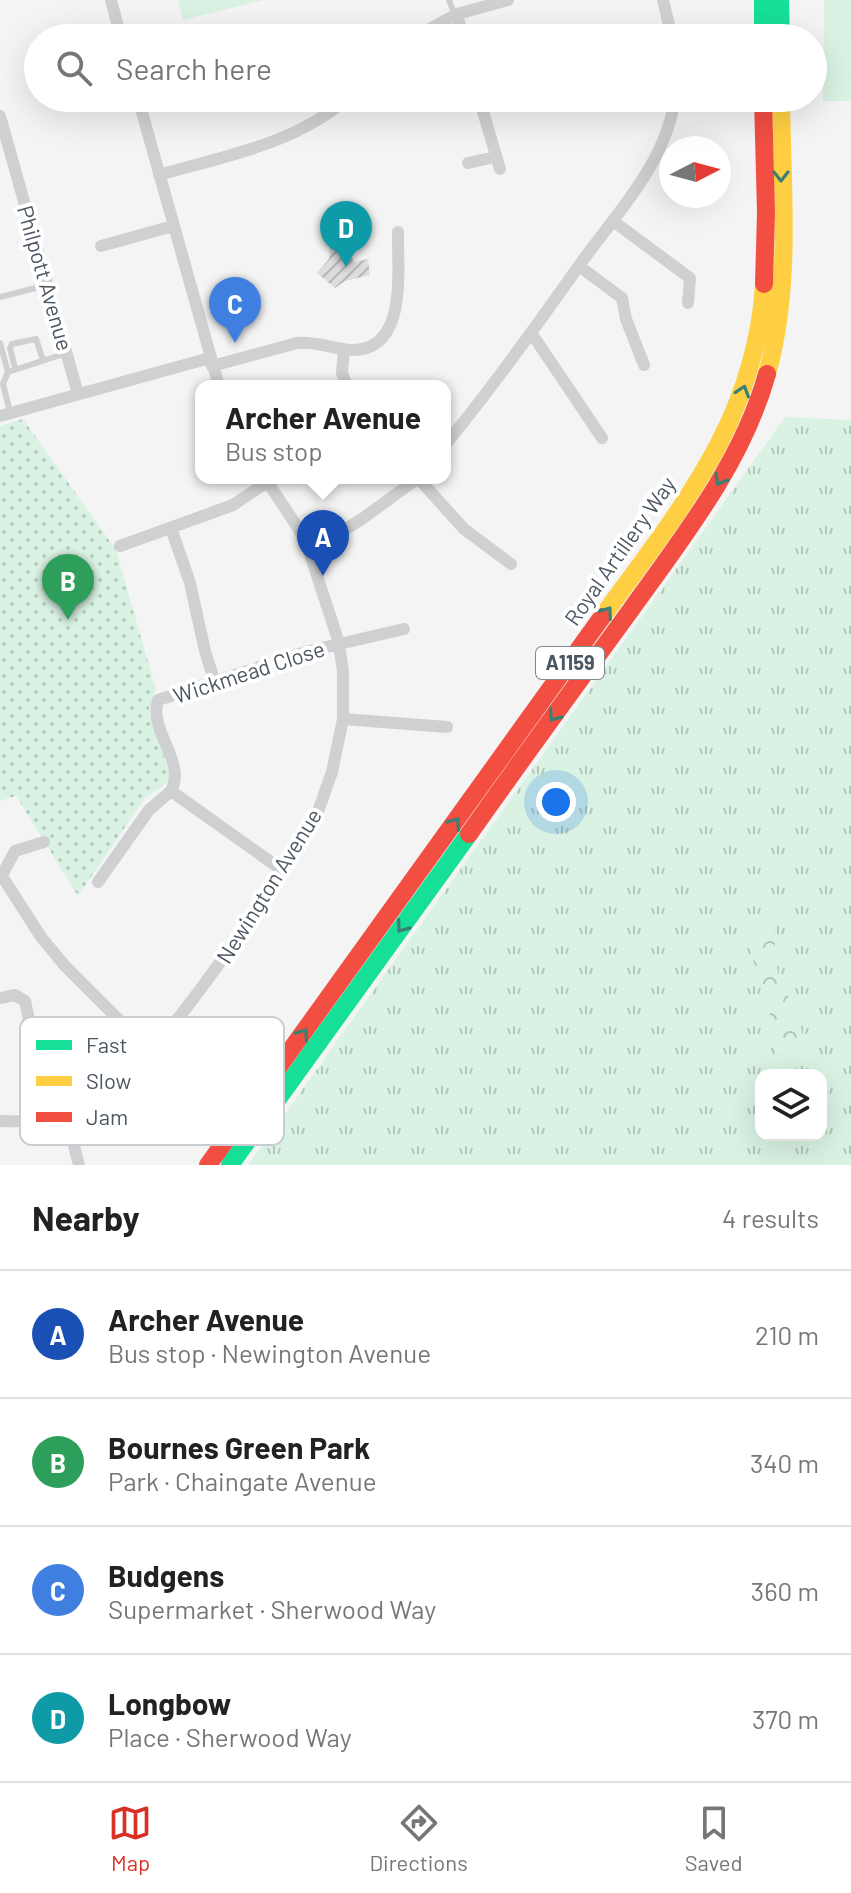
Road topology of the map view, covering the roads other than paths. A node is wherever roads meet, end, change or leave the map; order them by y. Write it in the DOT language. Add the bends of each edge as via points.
graph roads {
  1 [pos="111,0"];
  2 [pos="449,0"];
  3 [pos="508,0"];
  4 [pos="663,0"];
  5 [pos="763,0"];
  6 [pos="780,0"];
  7 [pos="456,15"];
  8 [pos="117,24"];
  9 [pos="439,24"];
  10 [pos="459,24"];
  11 [pos="669,24"];
  12 [pos="763,24"];
  13 [pos="781,24"];
  14 [pos="142,112"];
  15 [pos="332,112"];
  16 [pos="483,112"];
  17 [pos="671,112"];
  18 [pos="763,112"];
  19 [pos="781,112"];
  20 [pos="0,116"];
  21 [pos="468,163"];
  22 [pos="159,175"];
  23 [pos="613,221"];
  24 [pos="173,226"];
  25 [pos="398,232"];
  26 [pos="101,246"];
  27 [pos="579,266"];
  28 [pos="47,285"];
  29 [pos="0,297"];
  30 [pos="688,303"];
  31 [pos="532,334"];
  32 [pos="0,343"];
  33 [pos="344,349"];
  34 [pos="67,353"];
  35 [pos="43,360"];
  36 [pos="211,362"];
  37 [pos="644,365"];
  38 [pos="12,370"];
  39 [pos="217,380"];
  40 [pos="345,380"];
  41 [pos="78,394"];
  42 [pos="5,414"];
  43 [pos="451,437"];
  44 [pos="602,438"];
  45 [pos="261,484"];
  46 [pos="269,484"];
  47 [pos="410,484"];
  48 [pos="423,484"];
  49 [pos="171,528"];
  50 [pos="120,546"];
  51 [pos="309,551"];
  52 [pos="511,564"];
  53 [pos="404,629"];
  54 [pos="339,643"];
  55 [pos="215,683"];
  56 [pos="343,719"];
  57 [pos="447,727"];
  58 [pos="171,791"];
  59 [pos="44,842"];
  60 [pos="282,870"];
  61 [pos="1,874"];
  62 [pos="98,882"];
  63 [pos="0,998"];
  64 [pos="28,1017"];
  65 [pos="116,1017"];
  66 [pos="180,1017"];
  67 [pos="284,1060"];
  68 [pos="284,1090"];
  69 [pos="20,1120"];
  70 [pos="0,1121"];
  71 [pos="74,1145"];
  72 [pos="222,1145"];
  73 [pos="244,1145"];
  74 [pos="79,1165"];
  75 [pos="208,1165"];
  76 [pos="230,1165"];
  1 -- 8 [label="street"];
  2 -- 7 [label="lane"];
  3 -- 7 [label="street"];
  4 -- 11 [label="street"];
  5 -- 12 [label="main road"];
  6 -- 13 [label="main road"];
  7 -- 9 [label="street"];
  7 -- 10 [label="street"];
  14 -- 22 [label="street"];
  15 -- 22 [label="street" via="288,137"];
  16 -- 21 [label="street" via="498,163"];
  17 -- 23 [label="street" via="663,142"];
  67 -- 18 [label="main road, Royal Artillery Way / A1159, one-way" via="715,455 744,390 760,314"];
  19 -- 68 [label="main road, Royal Artillery Way / A1159, one-way" via="779,303 760,400 739,447 682,538"];
  20 -- 28 [label="street, Philpott Avenue"];
  22 -- 24 [label="street"];
  23 -- 27 [label="street"];
  23 -- 30 [label="street" via="690,278"];
  24 -- 26 [label="street"];
  24 -- 36 [label="street"];
  25 -- 33 [label="street" via="392,325 374,344"];
  27 -- 31 [label="street"];
  27 -- 37 [label="street" via="622,298"];
  28 -- 29 [label="lane"];
  28 -- 34 [label="street, Philpott Avenue"];
  31 -- 43 [label="street"];
  31 -- 44 [label="street"];
  32 -- 38 [label="lane"];
  33 -- 36 [label="street" via="307,342"];
  33 -- 40 [label="street"];
  34 -- 35 [label="lane"];
  34 -- 41 [label="street, Philpott Avenue"];
  35 -- 38 [label="lane"];
  35 -- 38 [label="lane" via="36,339 12,344"];
  36 -- 39 [label="street"];
  36 -- 41 [label="street"];
  38 -- 42 [label="lane" via="4,377"];
  41 -- 42 [label="street"];
  45 -- 49 [label="street" via="233,505"];
  46 -- 51 [label="street, Newington Avenue"];
  47 -- 51 [label="street"];
  48 -- 52 [label="street" via="457,523"];
  49 -- 50 [label="street"];
  49 -- 55 [label="street"];
  51 -- 54 [label="street, Newington Avenue"];
  53 -- 54 [label="street, Wickmead Close"];
  54 -- 55 [label="street, Wickmead Close"];
  54 -- 56 [label="street, Newington Avenue"];
  55 -- 58 [label="street, Wickmead Close" via="158,700 159,725 176,775"];
  56 -- 57 [label="street"];
  56 -- 60 [label="street, Newington Avenue" via="324,799"];
  58 -- 60 [label="street"];
  58 -- 62 [label="street" via="149,810"];
  59 -- 61 [label="street" via="15,851"];
  60 -- 66 [label="street, Newington Avenue"];
  61 -- 65 [label="street" via="41,937"];
  63 -- 64 [label="street" via="15,995 25,1001"];
  69 -- 70 [label="street, Newington Avenue"];
  71 -- 74 [label="street"];
  75 -- 72 [label="main road, Royal Artillery Way / A1159, one-way"];
  73 -- 76 [label="main road, Royal Artillery Way / A1159, one-way"];
}
